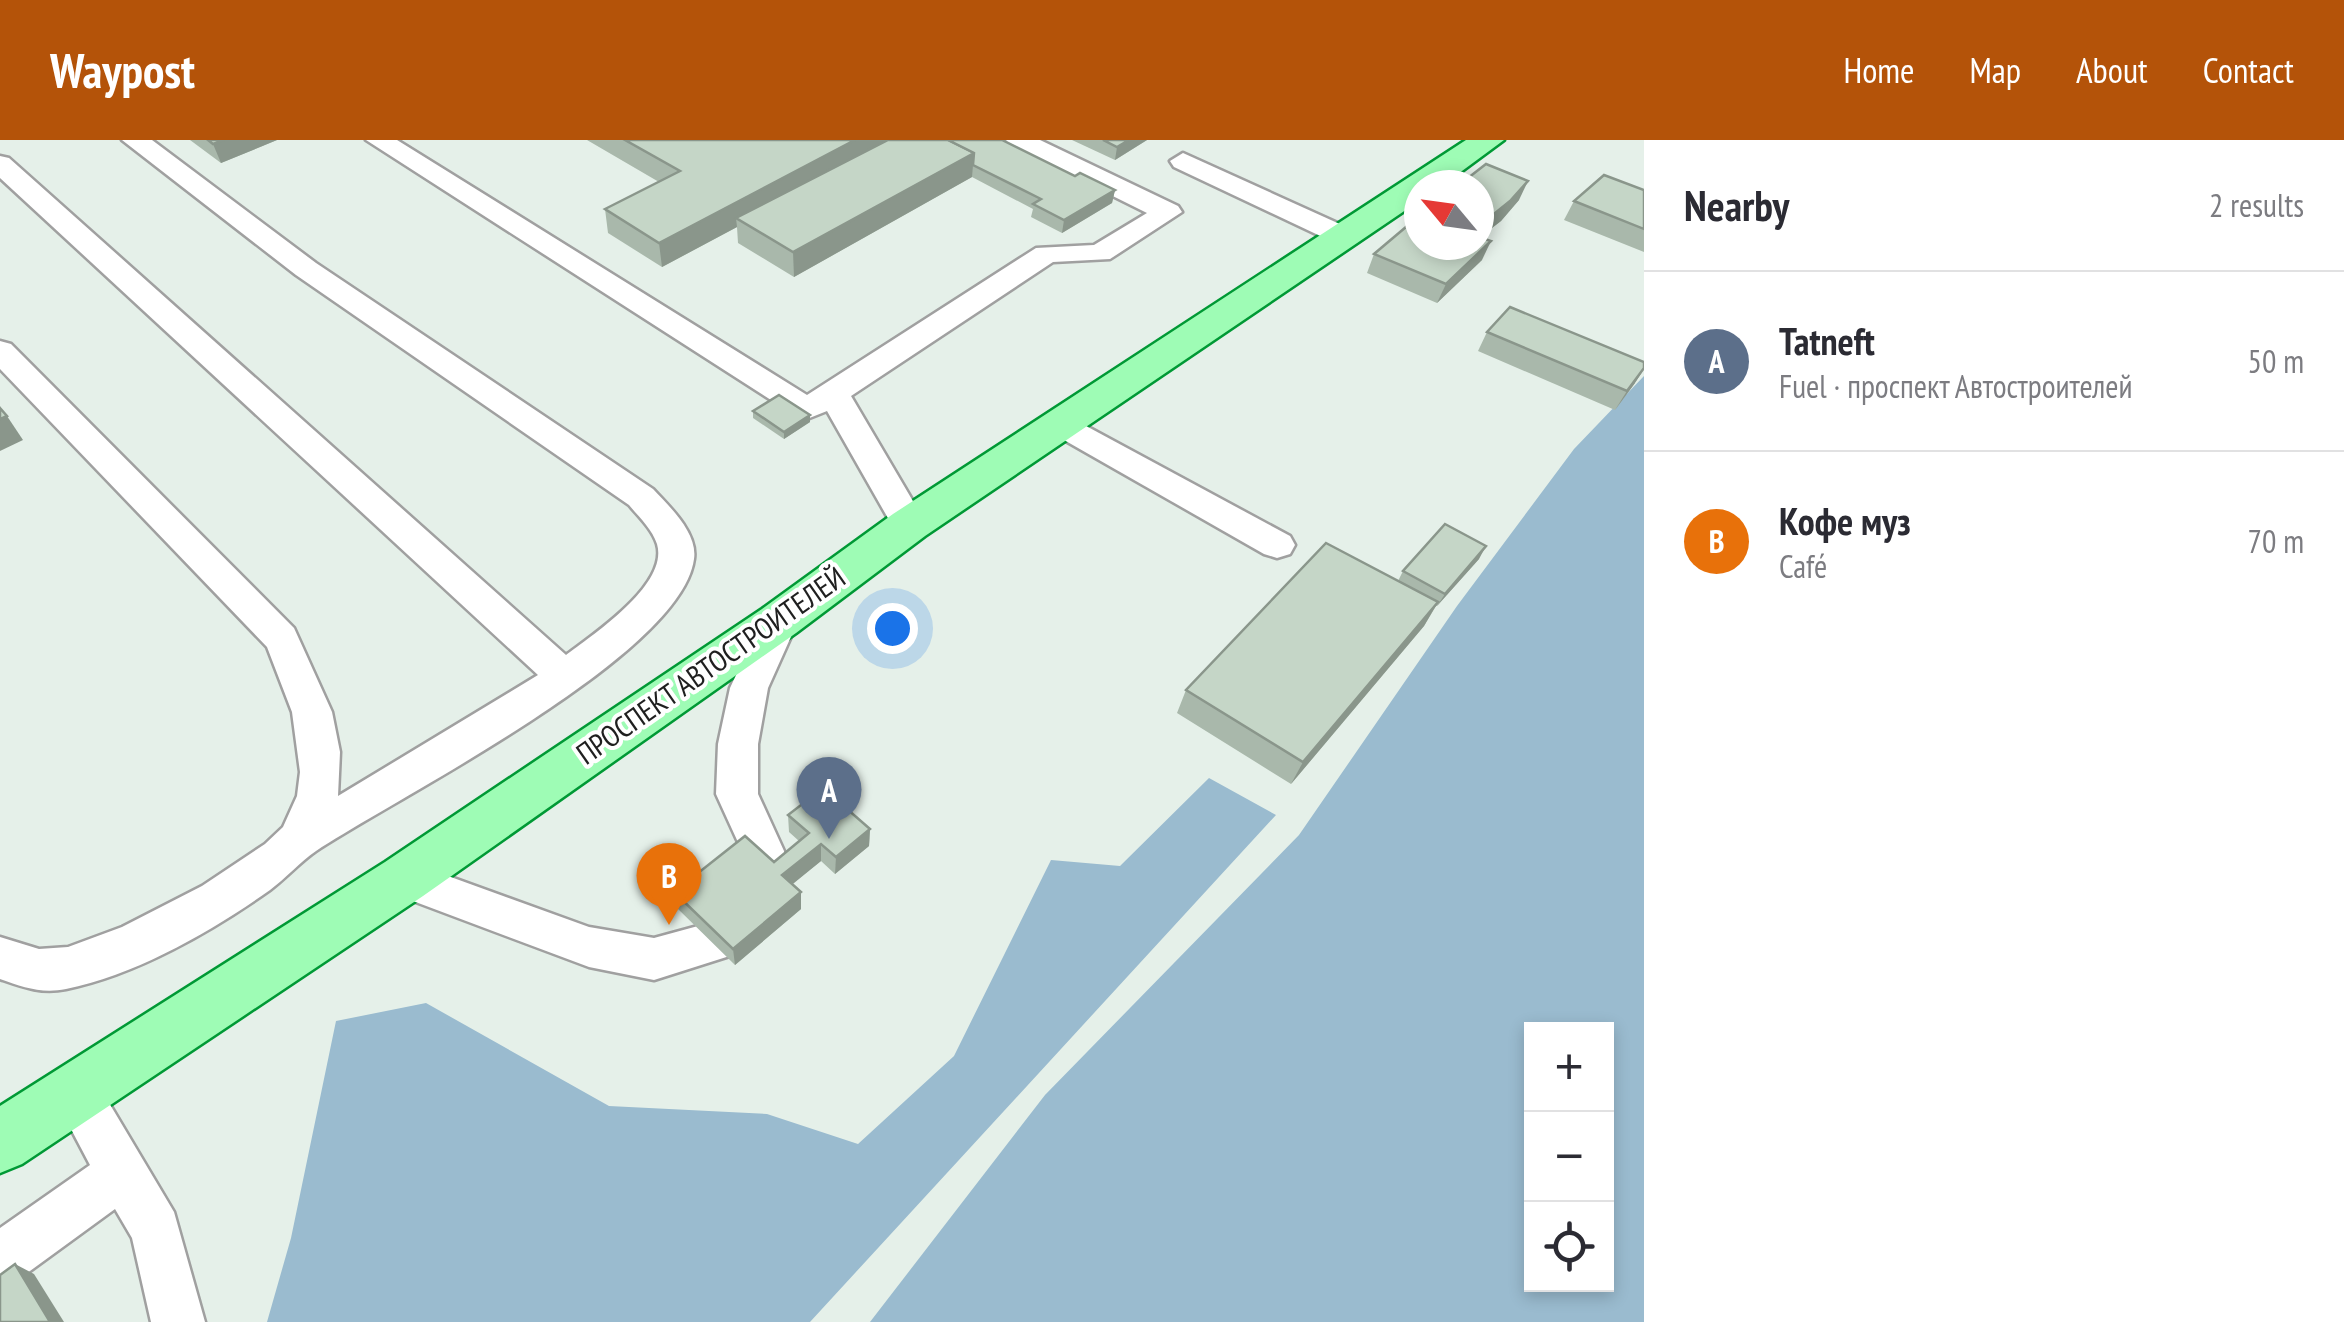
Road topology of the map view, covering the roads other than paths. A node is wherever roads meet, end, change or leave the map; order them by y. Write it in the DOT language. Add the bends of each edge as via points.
graph roads {
  1 [pos="135,140"];
  2 [pos="380,140"];
  3 [pos="1019,140"];
  4 [pos="1488,140"];
  5 [pos="1184,160"];
  6 [pos="0,164"];
  7 [pos="1444,170"];
  8 [pos="1404,197"];
  9 [pos="1344,236"];
  10 [pos="0,351"];
  11 [pos="833,393"];
  12 [pos="1062,424"];
  13 [pos="909,525"];
  14 [pos="1277,545"];
  15 [pos="779,622"];
  16 [pos="564,676"];
  17 [pos="298,840"];
  18 [pos="404,879"];
  19 [pos="0,958"];
  20 [pos="76,1093"];
  21 [pos="0,1142"];
  22 [pos="123,1172"];
  23 [pos="0,1260"];
  24 [pos="178,1322"];
  1 -- 16 [label="lane" via="306,269 641,497 670,530 676,562 658,599"];
  2 -- 11 [label="lane" via="807,409"];
  3 -- 11 [label="lane" via="1168,212 1100,253 1046,254"];
  4 -- 7 [label="main road, ПРОСПЕКТ АВТОСТРОИТЕЛЕЙ"];
  5 -- 9 [label="lane"];
  6 -- 16 [label="lane"];
  8 -- 9 [label="main road, ПРОСПЕКТ АВТОСТРОИТЕЛЕЙ"];
  9 -- 12 [label="main road, ПРОСПЕКТ АВТОСТРОИТЕЛЕЙ"];
  10 -- 17 [label="lane" via="281,638 300,673 318,740 319,791"];
  11 -- 13 [label="lane"];
  12 -- 13 [label="main road, ПРОСПЕКТ АВТОСТРОИТЕЛЕЙ"];
  12 -- 14 [label="lane"];
  13 -- 15 [label="main road, ПРОСПЕКТ АВТОСТРОИТЕЛЕЙ"];
  15 -- 18 [label="main road, ПРОСПЕКТ АВТОСТРОИТЕЛЕЙ"];
  15 -- 18 [label="lane" via="749,688 738,744 738,794 763,850 762,896 722,939 654,959 588,947"];
  16 -- 17 [label="lane" via="512,716"];
  17 -- 19 [label="lane" via="238,887 94,960 44,971"];
  18 -- 20 [label="main road, ПРОСПЕКТ АВТОСТРОИТЕЛЕЙ"];
  20 -- 21 [label="main road, ПРОСПЕКТ АВТОСТРОИТЕЛЕЙ"];
  20 -- 22 [label="lane"];
  22 -- 23 [label="lane"];
  22 -- 24 [label="lane" via="156,1230"];
}
